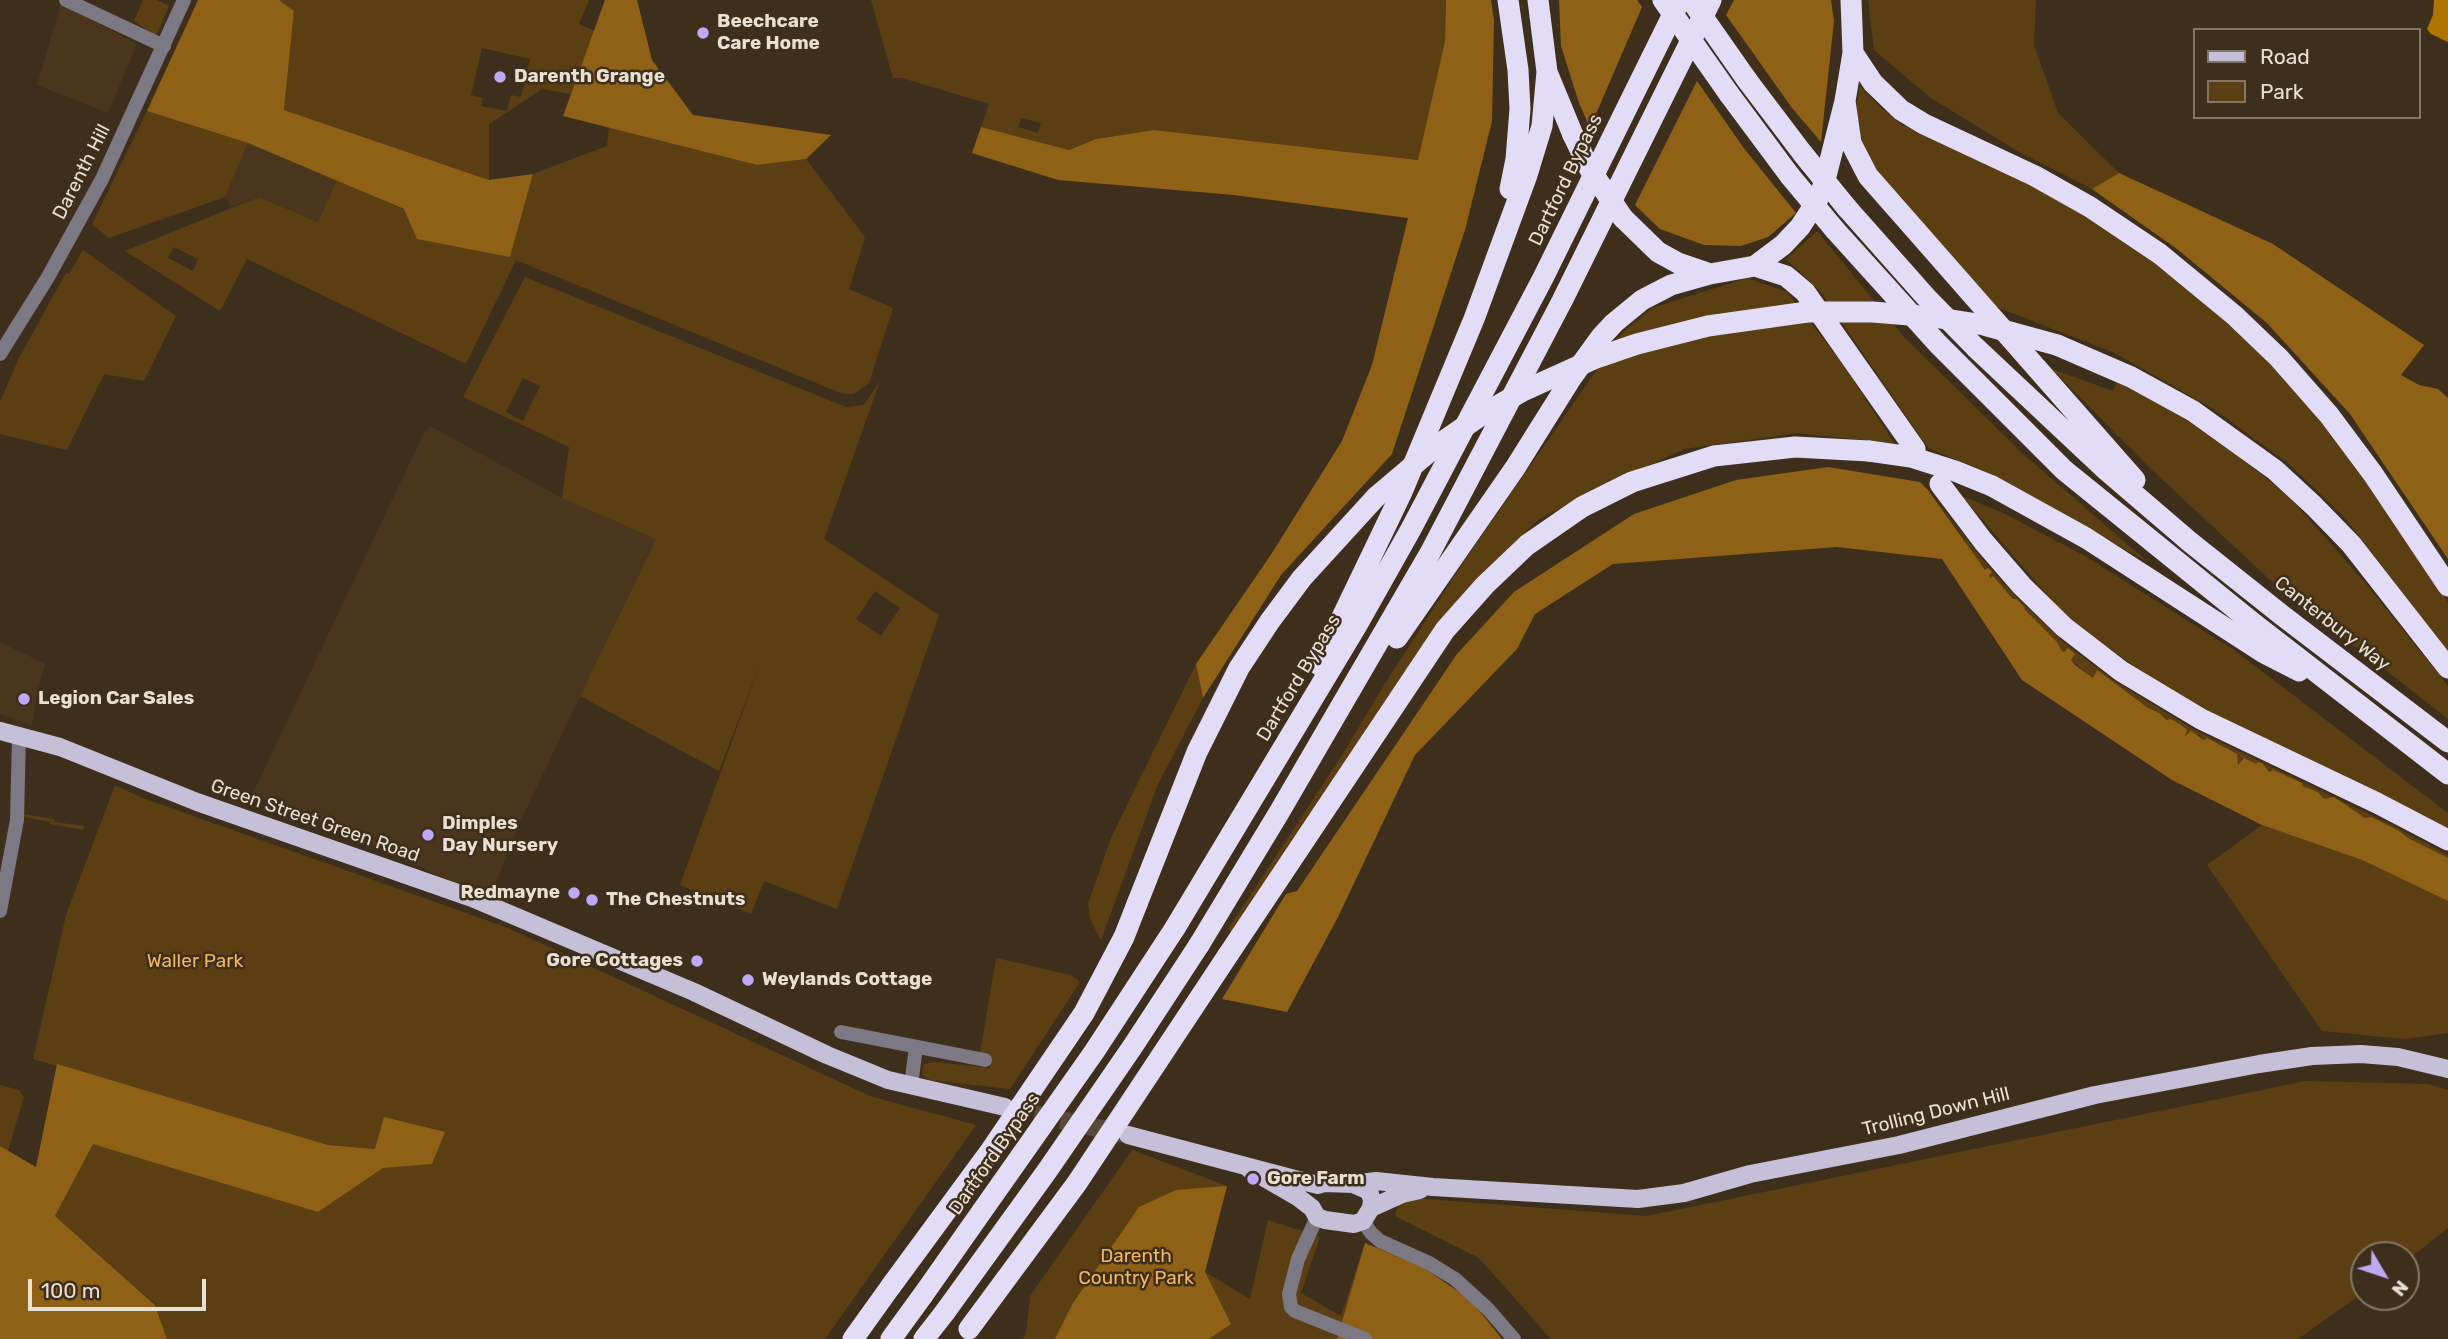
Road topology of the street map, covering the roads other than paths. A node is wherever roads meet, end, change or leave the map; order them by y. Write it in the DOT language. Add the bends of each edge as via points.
graph roads {
  1 [pos="66,0"];
  2 [pos="184,0"];
  3 [pos="1508,0"];
  4 [pos="1538,0"];
  5 [pos="1662,0"];
  6 [pos="1680,0"];
  7 [pos="1690,0"];
  8 [pos="1710,0"];
  9 [pos="1851,0"];
  10 [pos="164,46"];
  11 [pos="1853,53"];
  12 [pos="1546,72"];
  13 [pos="1845,101"];
  14 [pos="1755,266"];
  15 [pos="1710,274"];
  16 [pos="0,355"];
  17 [pos="1437,414"];
  18 [pos="1914,449"];
  19 [pos="1940,484"];
  20 [pos="2190,542"];
  21 [pos="2448,586"];
  22 [pos="2448,668"];
  23 [pos="2338,690"];
  24 [pos="0,731"];
  25 [pos="19,735"];
  26 [pos="2448,741"];
  27 [pos="2448,774"];
  28 [pos="1257,793"];
  29 [pos="1280,811"];
  30 [pos="2448,841"];
  31 [pos="0,911"];
  32 [pos="841,1032"];
  33 [pos="916,1047"];
  34 [pos="985,1060"];
  35 [pos="2448,1069"];
  36 [pos="911,1086"];
  37 [pos="1005,1107"];
  38 [pos="1128,1135"];
  39 [pos="1249,1169"];
  40 [pos="1353,1184"];
  41 [pos="1318,1185"];
  42 [pos="1433,1187"];
  43 [pos="1315,1212"];
  44 [pos="1367,1215"];
  45 [pos="965,1334"];
  46 [pos="853,1339"];
  47 [pos="891,1339"];
  48 [pos="924,1339"];
  49 [pos="1365,1339"];
  50 [pos="1514,1339"];
  1 -- 10 [label="street"];
  2 -- 10 [label="street, Darenth Hill"];
  3 -- 17 [label="highway" via="1520,95 1516,159"];
  4 -- 12 [label="highway"];
  5 -- 23 [label="highway, bridge" via="1790,176 1938,344 2064,470"];
  6 -- 28 [label="highway, Dartford Bypass" via="1543,278 1411,529"];
  7 -- 20 [label="highway, bridge" via="1803,154 1917,287 2106,470"];
  8 -- 29 [label="highway" via="1562,301 1436,541"];
  9 -- 11 [label="highway"];
  10 -- 16 [label="street, Darenth Hill" via="103,179"];
  11 -- 13 [label="highway"];
  11 -- 21 [label="highway" via="1873,83 1900,110 2090,207 2160,254 2234,315 2329,415"];
  12 -- 15 [label="highway, bridge" via="1573,135 1623,218 1658,252"];
  12 -- 17 [label="highway" via="1542,126 1527,175"];
  13 -- 14 [label="highway" via="1817,201 1791,237"];
  13 -- 20 [label="highway" via="1851,143 1868,176"];
  14 -- 15 [label="highway"];
  14 -- 18 [label="highway" via="1786,276 1805,292"];
  15 -- 29 [label="highway" via="1648,297 1601,337"];
  17 -- 28 [label="highway"];
  19 -- 30 [label="highway" via="2022,586 2064,627 2121,671 2201,719"];
  20 -- 26 [label="highway, Canterbury Way"];
  22 -- 46 [label="highway, bridge" via="2351,544 2275,470 2193,411 2131,377 2057,345 1933,317 1807,312 1708,326 1596,358 1523,391 1435,447 1376,498 1301,578 1239,668 1197,752 1102,981 1078,1022"];
  23 -- 27 [label="highway"];
  23 -- 45 [label="highway, bridge" via="2263,653 2086,538 1992,486 1911,457 1795,447 1714,456 1641,478 1557,523 1527,545 1445,630 1077,1183"];
  24 -- 25 [label="main road, Green Street Green Road"];
  25 -- 31 [label="street" via="17,820"];
  25 -- 36 [label="main road, Green Street Green Road" via="472,898 858,1068"];
  28 -- 47 [label="highway, Dartford Bypass, bridge" via="1087,1063"];
  29 -- 48 [label="highway, bridge" via="1199,945 1086,1114"];
  32 -- 33 [label="street"];
  33 -- 34 [label="street"];
  33 -- 36 [label="street"];
  35 -- 42 [label="main road, Trolling Down Hill" via="2361,1054 2259,1064 2095,1095 1899,1144 1648,1198"];
  36 -- 37 [label="main road, Green Street Green Road"];
  38 -- 39 [label="main road"];
  39 -- 41 [label="main road"];
  39 -- 43 [label="main road"];
  40 -- 41 [label="main road"];
  40 -- 42 [label="main road, Trolling Down Hill" via="1377,1181"];
  40 -- 44 [label="main road" via="1369,1191 1372,1200"];
  41 -- 43 [label="main road" via="1311,1200"];
  42 -- 44 [label="main road, Trolling Down Hill" via="1402,1194"];
  43 -- 44 [label="main road" via="1345,1223"];
  43 -- 49 [label="street" via="1289,1294 1291,1307"];
  44 -- 50 [label="street" via="1371,1233 1380,1241 1455,1279"];
}
